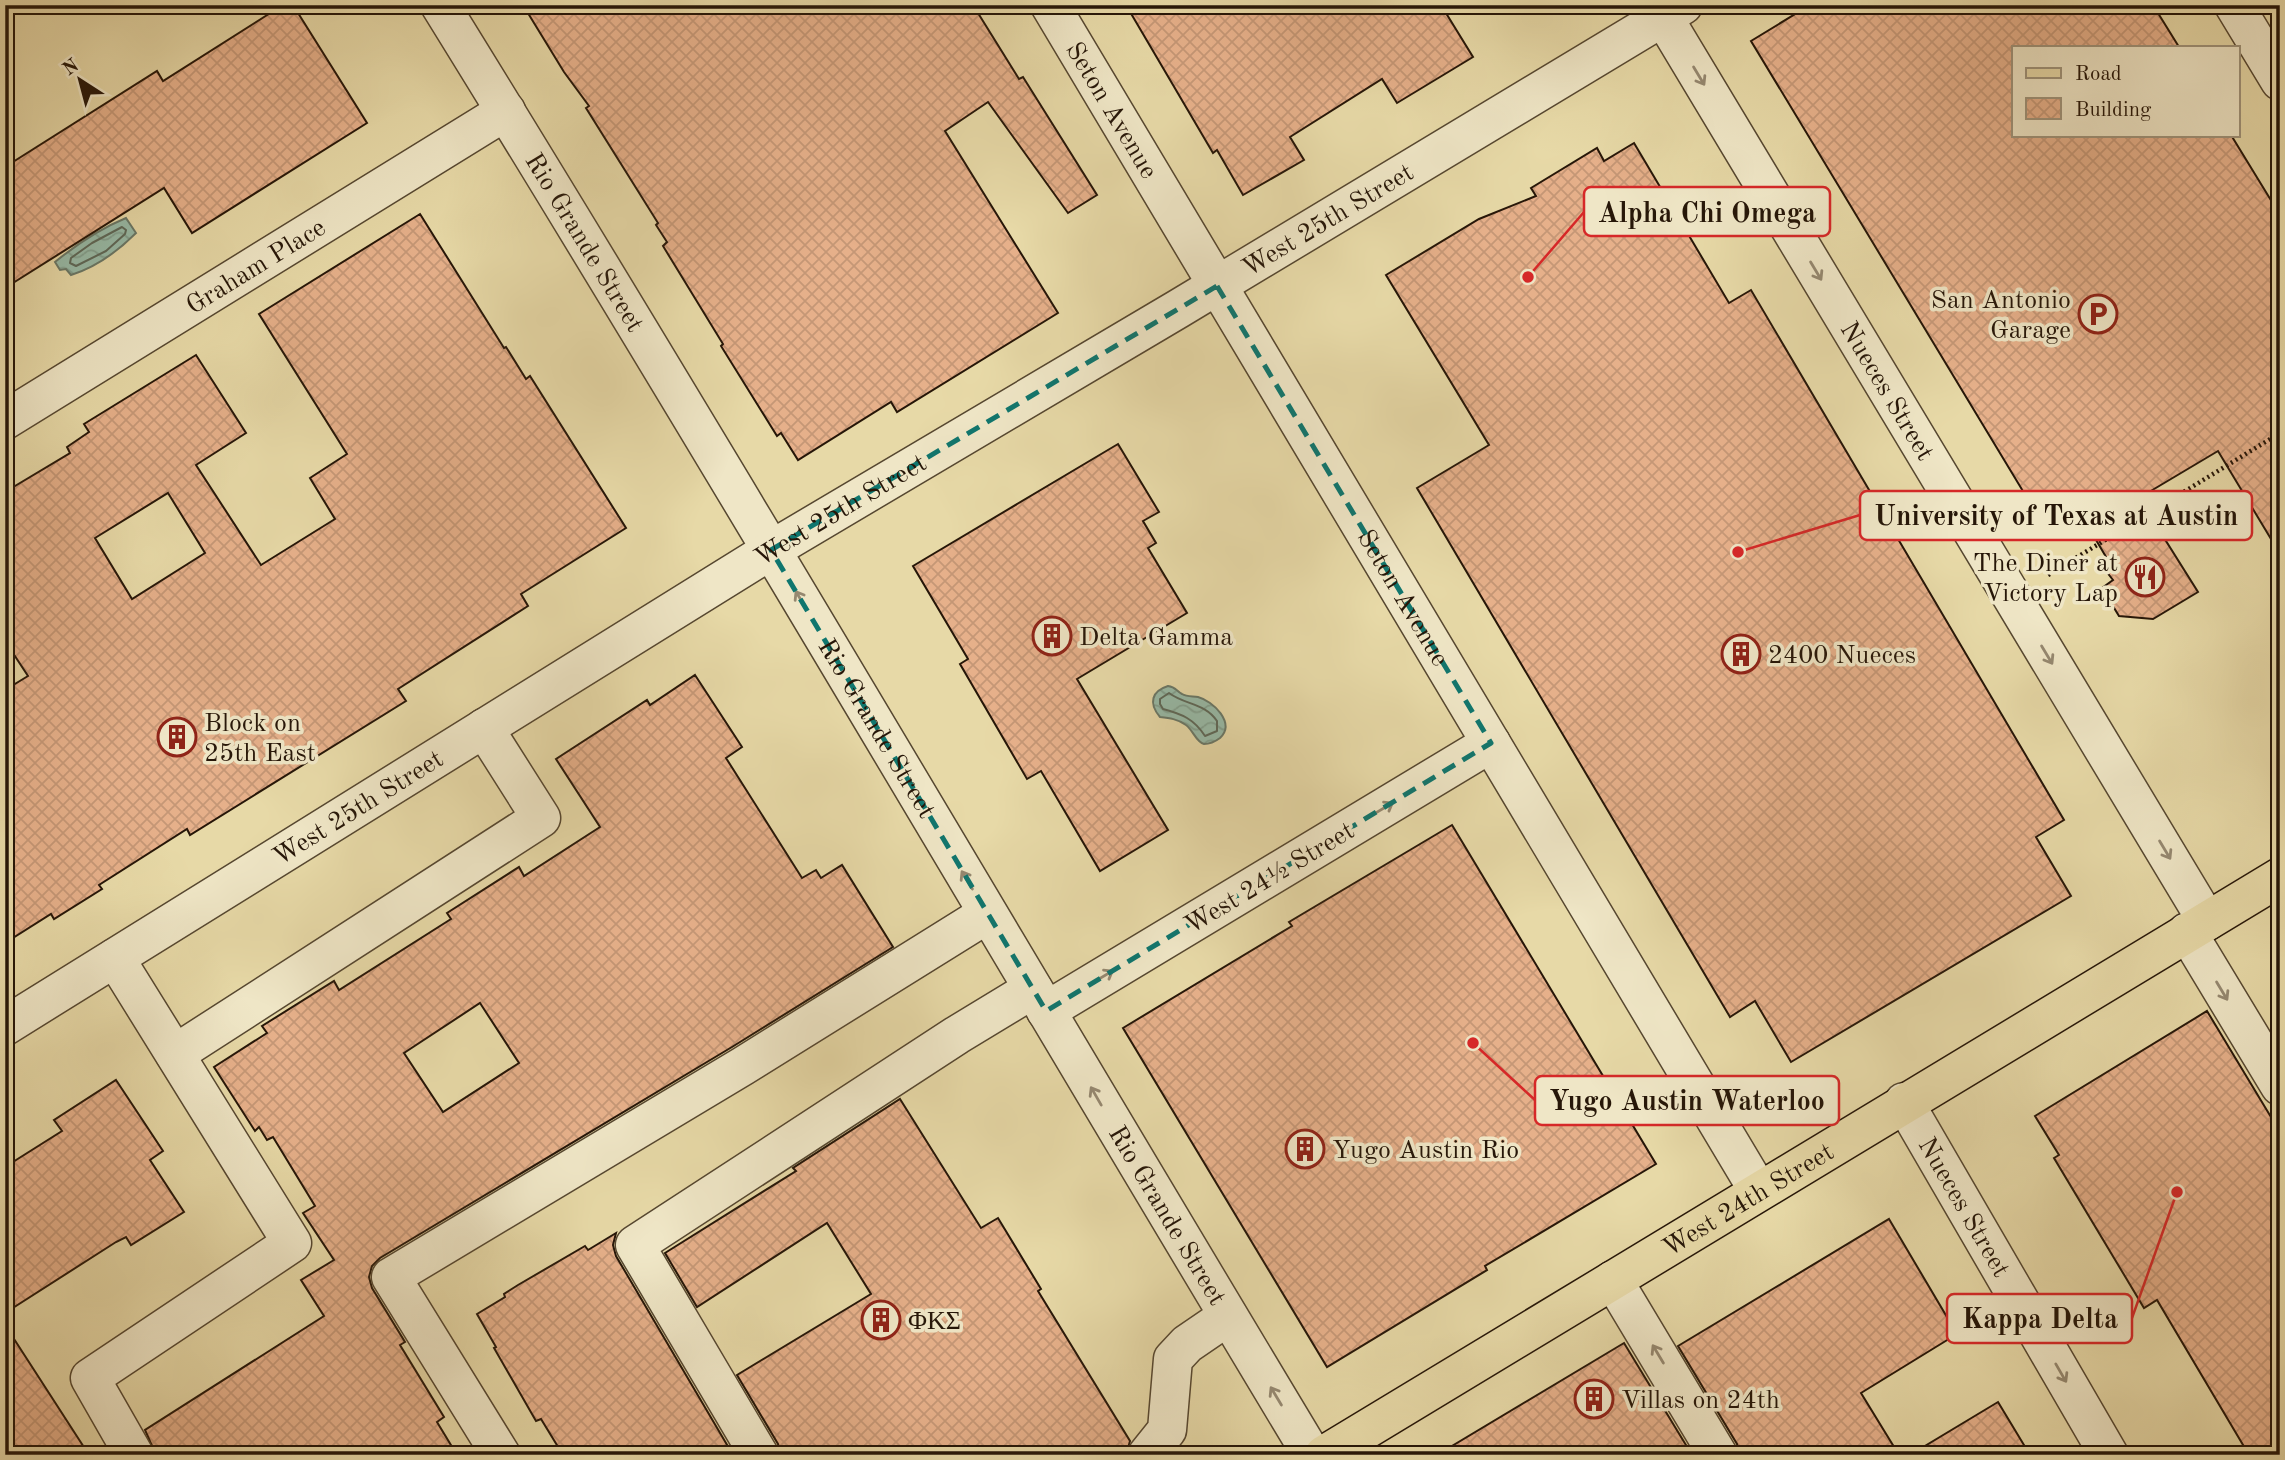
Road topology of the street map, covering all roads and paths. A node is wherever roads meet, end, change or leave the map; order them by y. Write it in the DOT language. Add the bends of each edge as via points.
graph roads {
  1 [pos="440,5"];
  2 [pos="1050,5"];
  3 [pos="2234,5"];
  4 [pos="1668,9"];
  5 [pos="2280,81"];
  6 [pos="506,111"];
  7 [pos="1217,286"];
  8 [pos="5,420"];
  9 [pos="2280,433"];
  10 [pos="771,550"];
  11 [pos="2047,575"];
  12 [pos="484,728"];
  13 [pos="1491,743"];
  14 [pos="2280,877"];
  15 [pos="988,914"];
  16 [pos="2197,927"];
  17 [pos="115,958"];
  18 [pos="1039,1000"];
  19 [pos="5,1027"];
  20 [pos="175,1054"];
  21 [pos="2280,1086"];
  22 [pos="1904,1102"];
  23 [pos="1758,1190"];
  24 [pos="1614,1280"];
  25 [pos="1228,1316"];
  26 [pos="134,1455"];
  27 [pos="501,1455"];
  28 [pos="759,1455"];
  29 [pos="1147,1455"];
  30 [pos="1312,1455"];
  31 [pos="1324,1455"];
  32 [pos="1718,1455"];
  33 [pos="2109,1455"];
  1 -- 6 [label="street, Rio Grande Street"];
  2 -- 7 [label="street, Seton Avenue"];
  3 -- 5 [label="street"];
  4 -- 7 [label="street, West 25th Street"];
  4 -- 16 [label="street, Nueces Street, one-way"];
  6 -- 8 [label="street, Graham Place"];
  6 -- 10 [label="street, Rio Grande Street"];
  7 -- 10 [label="street, West 25th Street"];
  7 -- 13 [label="street, Seton Avenue"];
  9 -- 11 [label="path"];
  10 -- 12 [label="street, West 25th Street"];
  15 -- 10 [label="street, Rio Grande Street, one-way"];
  12 -- 17 [label="street, West 25th Street"];
  12 -- 20 [label="street" via="541,818"];
  18 -- 13 [label="street, West 24½ Street, one-way"];
  13 -- 23 [label="street, Seton Avenue"];
  14 -- 16 [label="main road, West 24th Street"];
  15 -- 18 [label="street, Rio Grande Street"];
  15 -- 27 [label="street" via="391,1277"];
  16 -- 21 [label="street, Nueces Street, one-way"];
  16 -- 22 [label="main road, West 24th Street"];
  17 -- 19 [label="street, West 25th Street"];
  17 -- 20 [label="street"];
  25 -- 18 [label="street, Rio Grande Street, one-way"];
  18 -- 28 [label="street, West 24½ Street" via="957,1035 635,1245"];
  20 -- 26 [label="street" via="292,1243 90,1378"];
  22 -- 23 [label="main road, West 24th Street"];
  22 -- 33 [label="street, Nueces Street, one-way"];
  23 -- 24 [label="main road, West 24th Street"];
  24 -- 31 [label="main road, West 24th Street"];
  32 -- 24 [label="street, one-way"];
  25 -- 29 [label="street" via="1187,1344 1174,1359 1167,1430"];
  30 -- 25 [label="street, Rio Grande Street, one-way"];
}
